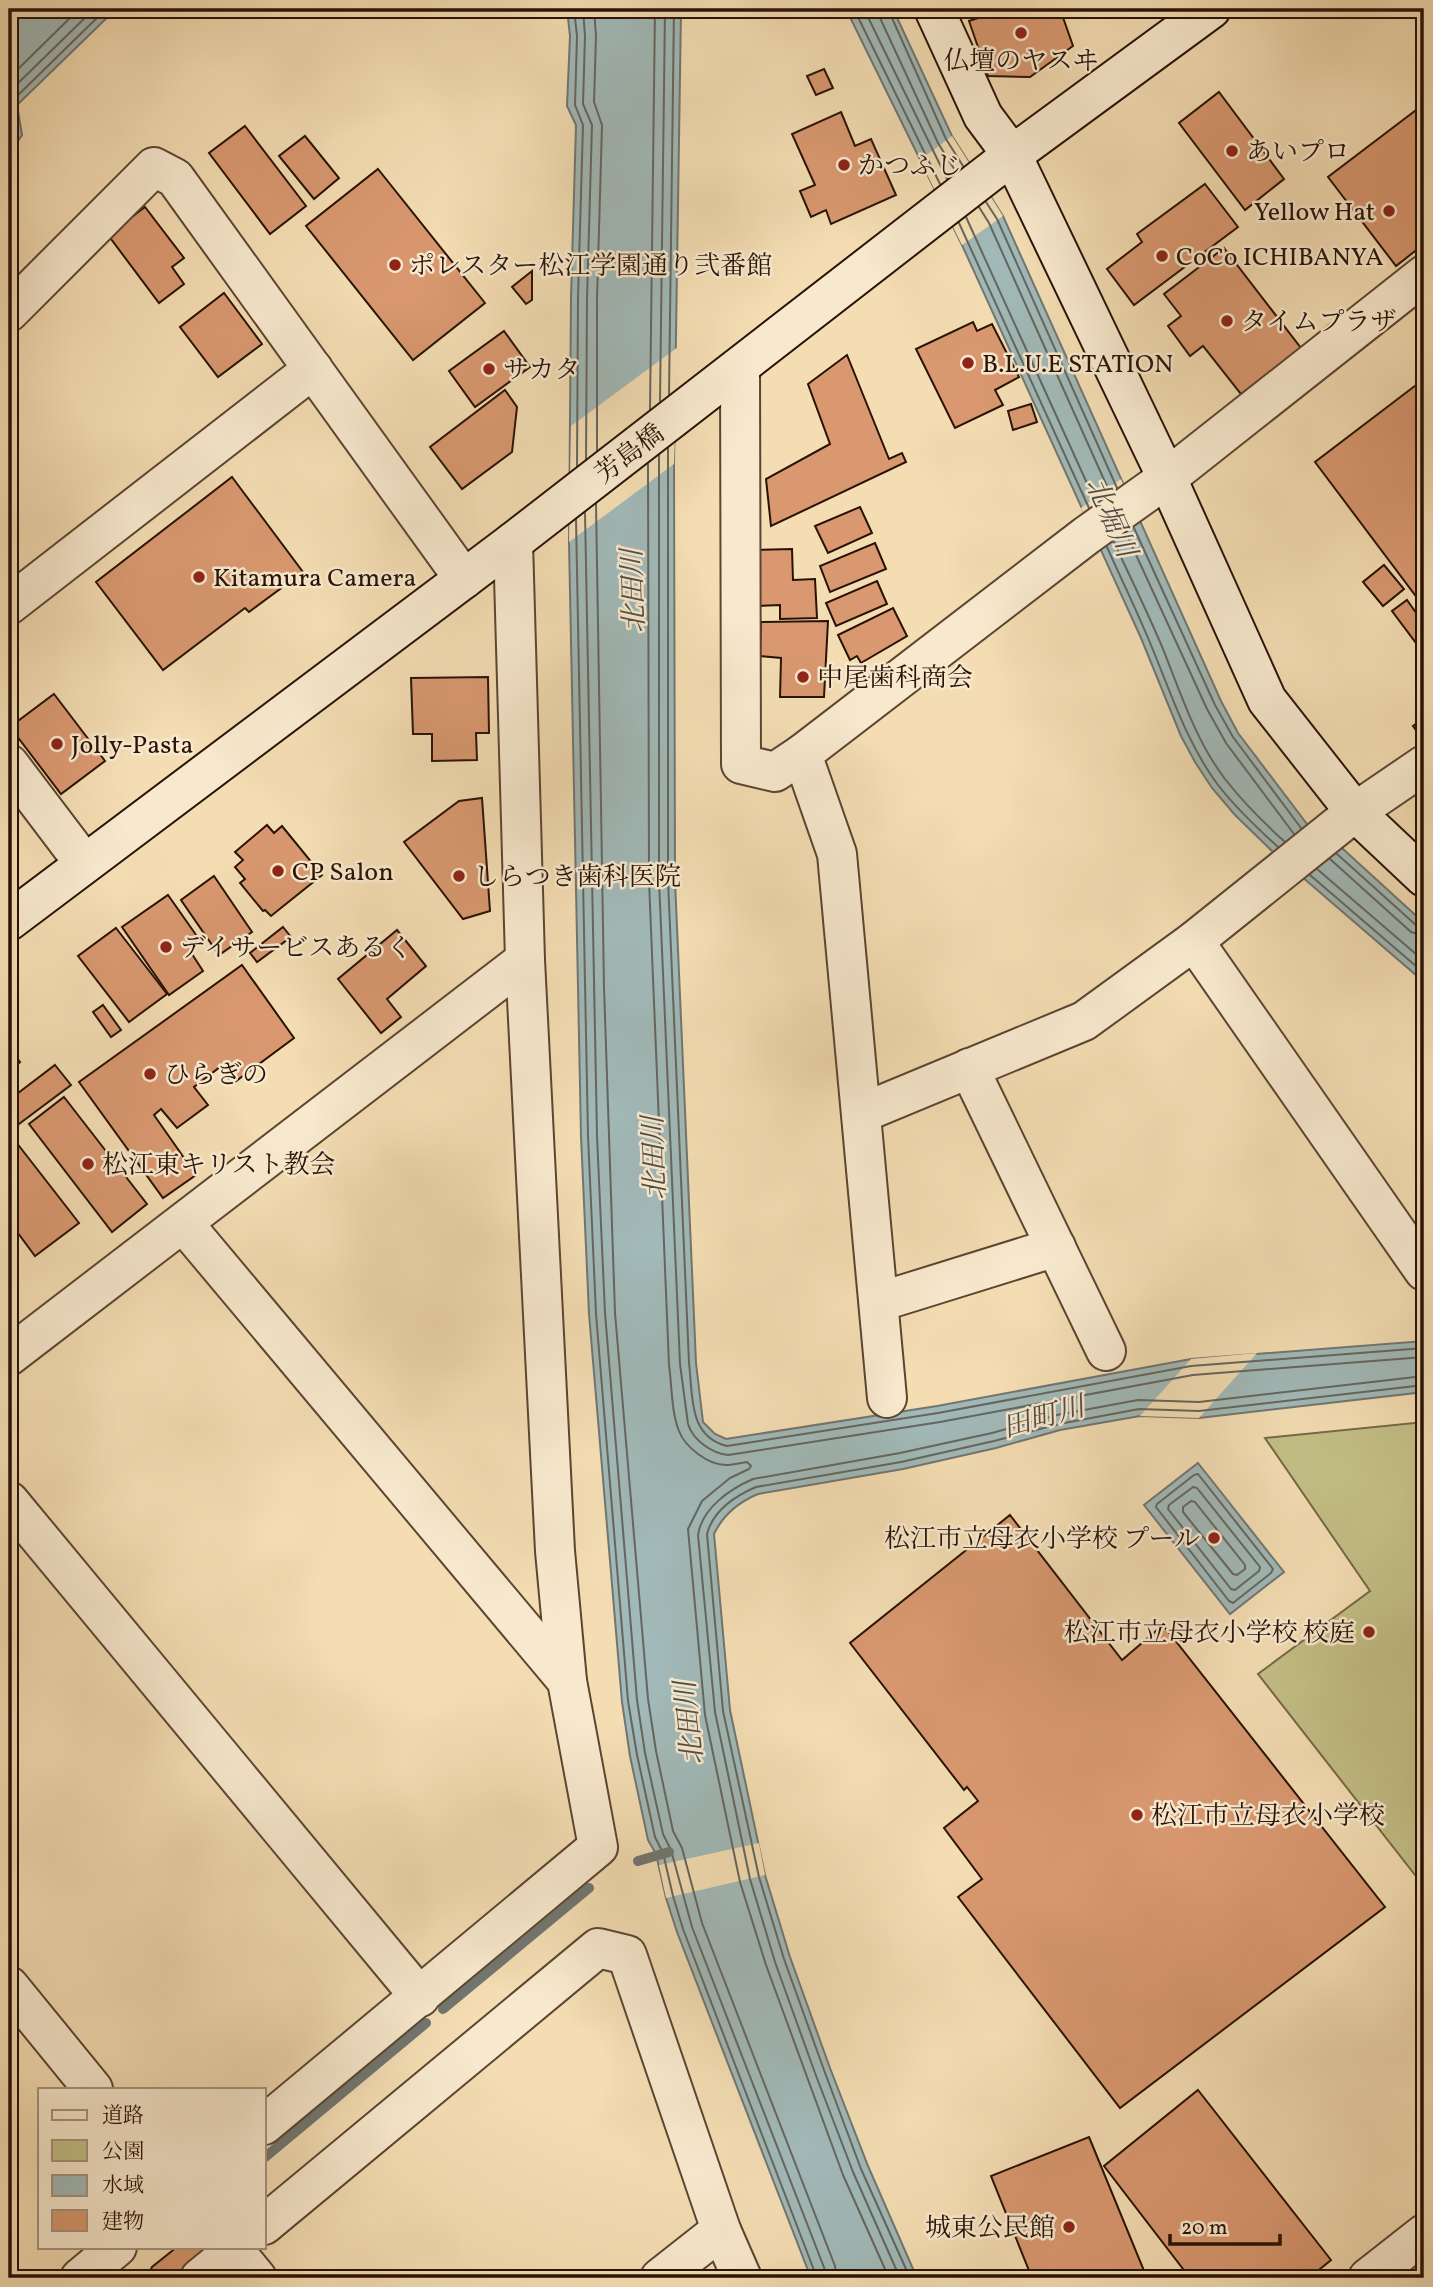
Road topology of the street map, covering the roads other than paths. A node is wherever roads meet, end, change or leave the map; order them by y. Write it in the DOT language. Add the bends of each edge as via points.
graph roads {
  1 [pos="934,9"];
  2 [pos="1211,9"];
  3 [pos="1000,165"];
  4 [pos="1424,275"];
  5 [pos="9,312"];
  6 [pos="313,369"];
  7 [pos="728,377"];
  8 [pos="1167,478"];
  9 [pos="527,531"];
  10 [pos="464,579"];
  11 [pos="9,605"];
  12 [pos="802,754"];
  13 [pos="9,764"];
  14 [pos="1424,765"];
  15 [pos="1341,822"];
  16 [pos="85,863"];
  17 [pos="1424,877"];
  18 [pos="9,921"];
  19 [pos="1194,941"];
  20 [pos="525,960"];
  21 [pos="969,1068"];
  22 [pos="862,1113"];
  23 [pos="184,1224"];
  24 [pos="1056,1247"];
  25 [pos="1424,1271"];
  26 [pos="879,1302"];
  27 [pos="1106,1351"];
  28 [pos="9,1356"];
  29 [pos="887,1398"];
  30 [pos="9,1501"];
  31 [pos="567,1681"];
  32 [pos="9,1986"];
  33 [pos="420,1997"];
  34 [pos="92,2088"];
  35 [pos="266,2123"];
  36 [pos="266,2223"];
  37 [pos="721,2230"];
  38 [pos="1424,2234"];
  39 [pos="116,2248"];
  40 [pos="243,2258"];
  41 [pos="80,2278"];
  42 [pos="200,2278"];
  43 [pos="660,2278"];
  44 [pos="742,2278"];
  45 [pos="1368,2278"];
  1 -- 3 [label="street"];
  2 -- 3 [label="street, 芳島橋"];
  3 -- 7 [label="street, 芳島橋"];
  3 -- 8 [label="street"];
  4 -- 8 [label="street"];
  5 -- 6 [label="street" via="154,167 175,178"];
  6 -- 10 [label="street"];
  6 -- 11 [label="street"];
  7 -- 9 [label="street, 芳島橋"];
  7 -- 12 [label="street" via="741,764 775,772"];
  8 -- 12 [label="street"];
  8 -- 15 [label="street" via="1266,700"];
  9 -- 10 [label="street, 芳島橋"];
  9 -- 20 [label="street"];
  10 -- 16 [label="street, 芳島橋"];
  12 -- 22 [label="street" via="837,854"];
  13 -- 16 [label="street"];
  14 -- 15 [label="street"];
  15 -- 17 [label="street"];
  15 -- 19 [label="street"];
  16 -- 18 [label="street, 芳島橋"];
  19 -- 21 [label="street" via="1084,1021"];
  19 -- 25 [label="street"];
  20 -- 23 [label="street"];
  20 -- 31 [label="street" via="555,1551"];
  21 -- 22 [label="street"];
  21 -- 24 [label="street"];
  22 -- 26 [label="street"];
  23 -- 28 [label="street"];
  23 -- 31 [label="street"];
  24 -- 26 [label="street"];
  24 -- 27 [label="street"];
  26 -- 29 [label="street"];
  30 -- 33 [label="street"];
  31 -- 33 [label="street" via="598,1847"];
  32 -- 34 [label="street"];
  33 -- 35 [label="street"];
  36 -- 37 [label="street" via="598,1948 627,1955"];
  37 -- 43 [label="street"];
  37 -- 44 [label="street"];
  38 -- 45 [label="street"];
  39 -- 41 [label="street"];
  40 -- 42 [label="street"];
}
